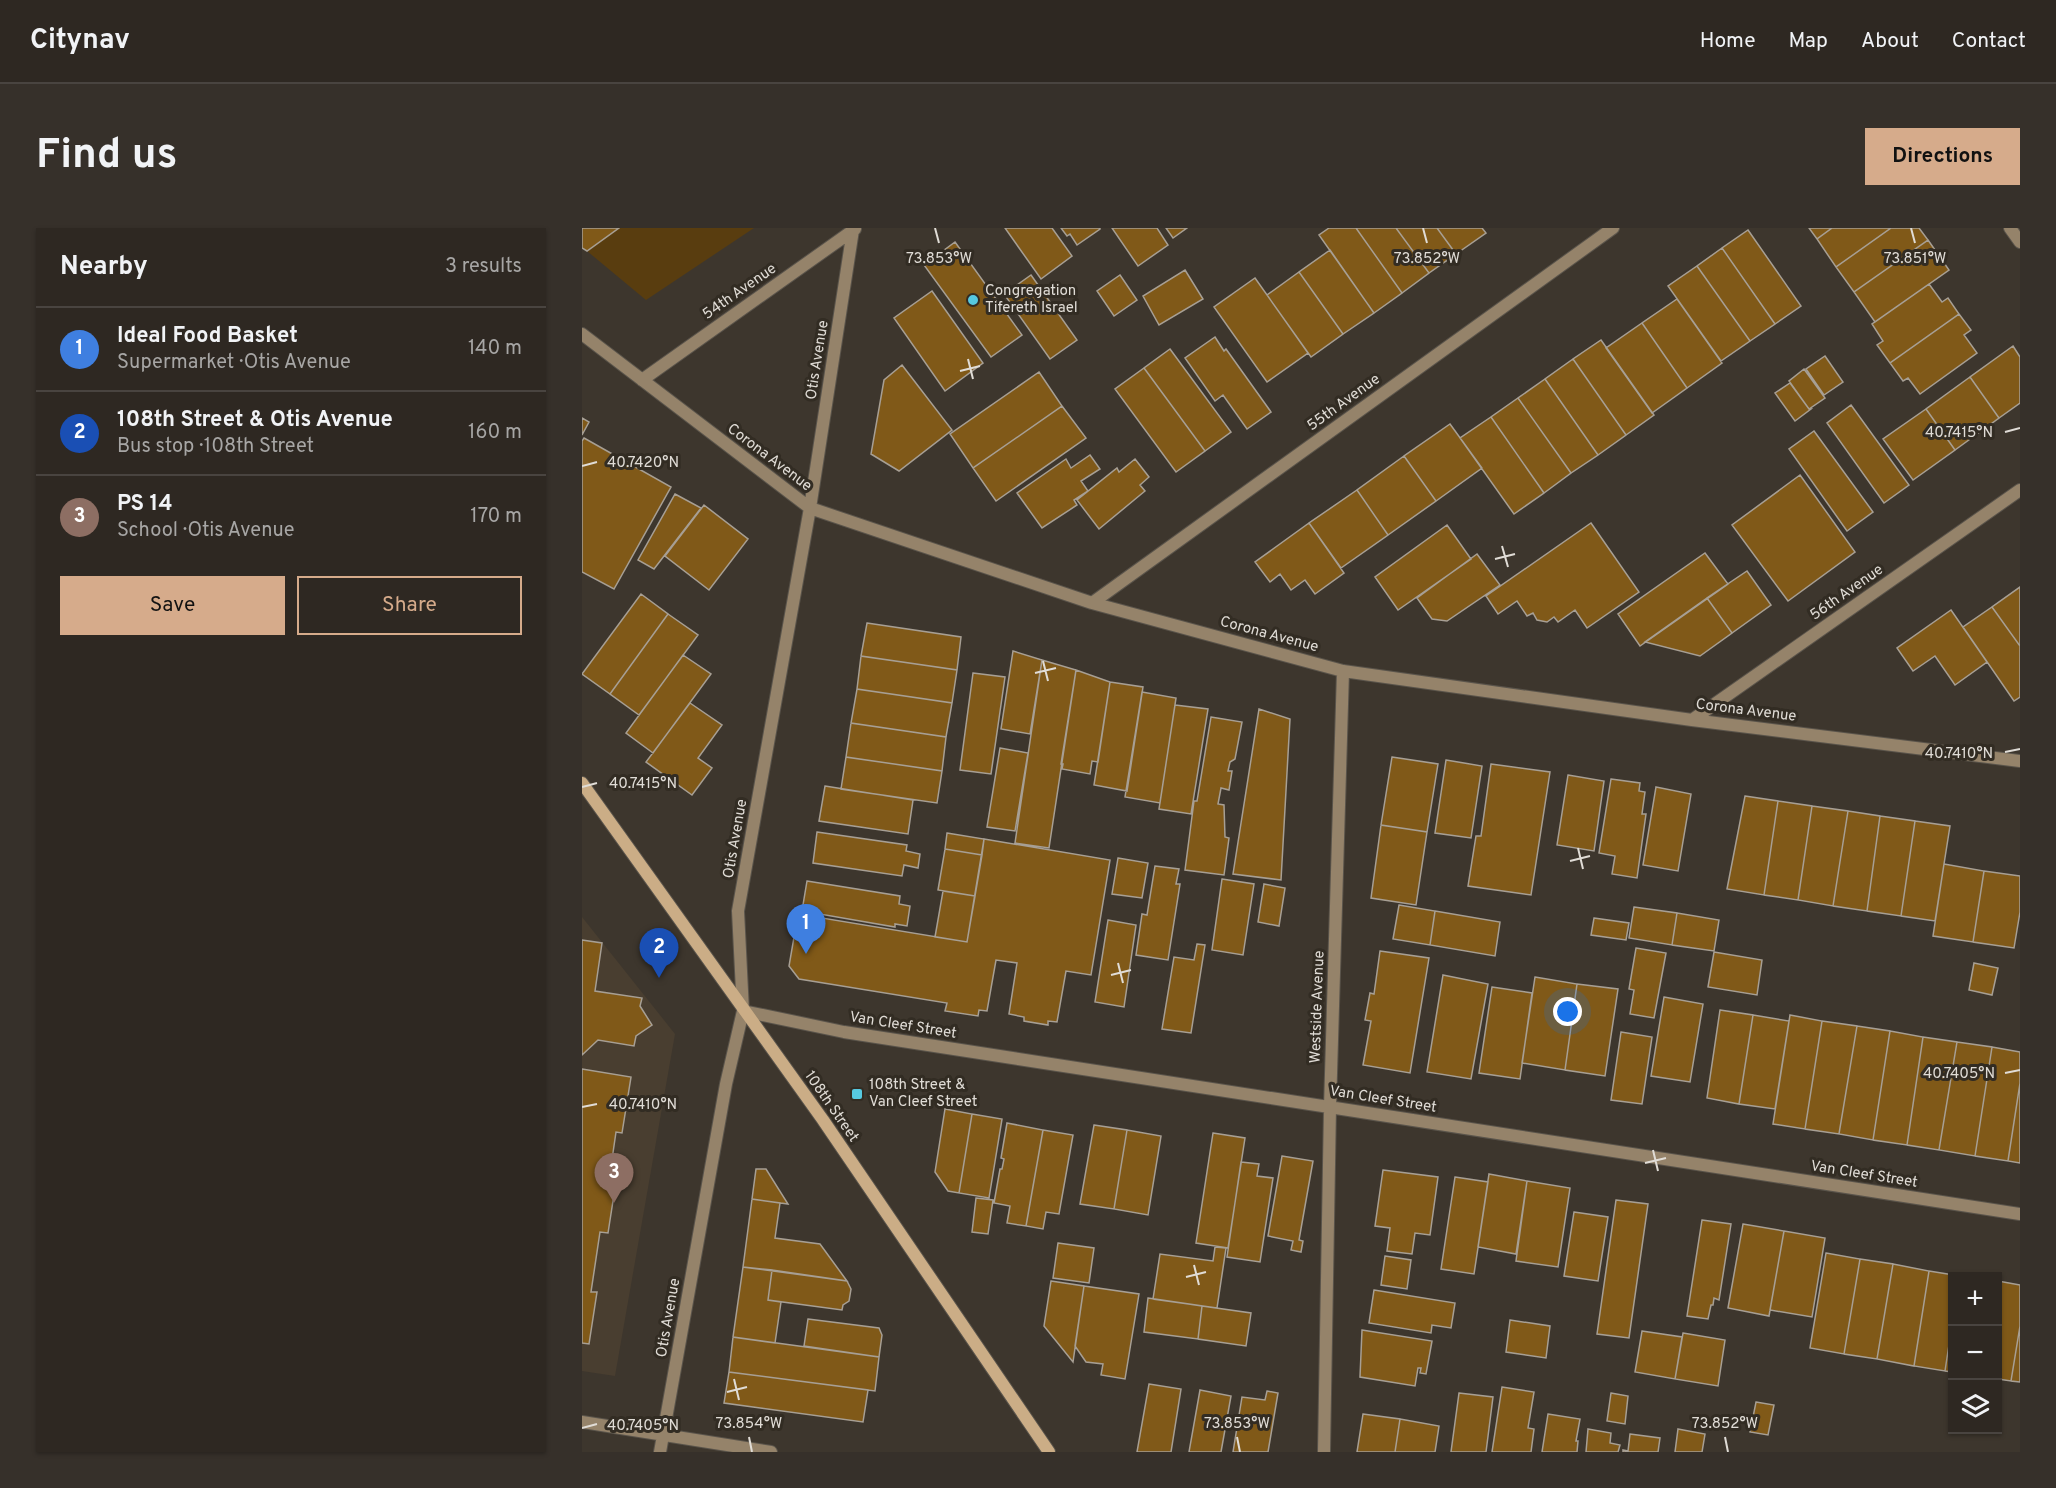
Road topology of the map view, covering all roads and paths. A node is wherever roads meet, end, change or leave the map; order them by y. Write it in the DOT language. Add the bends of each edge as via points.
graph roads {
  1 [pos="1613,228"];
  2 [pos="2010,228"];
  3 [pos="855,229"];
  4 [pos="2020,242"];
  5 [pos="582,334"];
  6 [pos="642,380"];
  7 [pos="2020,490"];
  8 [pos="810,508"];
  9 [pos="1092,603"];
  10 [pos="1343,670"];
  11 [pos="1692,720"];
  12 [pos="2020,761"];
  13 [pos="582,783"];
  14 [pos="743,1011"];
  15 [pos="1330,1107"];
  16 [pos="2020,1214"];
  17 [pos="582,1422"];
  18 [pos="663,1436"];
  19 [pos="660,1452"];
  20 [pos="771,1452"];
  21 [pos="1049,1452"];
  22 [pos="1324,1452"];
  1 -- 9 [label="street, 55th Avenue"];
  2 -- 4 [label="street"];
  3 -- 6 [label="street, 54th Avenue"];
  3 -- 8 [label="street, Otis Avenue"];
  5 -- 6 [label="street, Corona Avenue"];
  6 -- 8 [label="street, Corona Avenue"];
  7 -- 11 [label="street, 56th Avenue"];
  8 -- 9 [label="street, Corona Avenue"];
  8 -- 14 [label="street, Otis Avenue" via="738,910"];
  9 -- 10 [label="street, Corona Avenue"];
  10 -- 11 [label="street, Corona Avenue"];
  10 -- 15 [label="street, Westside Avenue"];
  11 -- 12 [label="street, Corona Avenue"];
  13 -- 14 [label="main road, 108th Street"];
  14 -- 15 [label="street, Van Cleef Street" via="844,1032"];
  14 -- 18 [label="street, Otis Avenue" via="726,1084"];
  14 -- 21 [label="main road, 108th Street" via="823,1120"];
  15 -- 16 [label="street, Van Cleef Street"];
  15 -- 22 [label="street, Westside Avenue"];
  17 -- 18 [label="street"];
  18 -- 19 [label="street, Otis Avenue"];
  18 -- 20 [label="street"];
}
